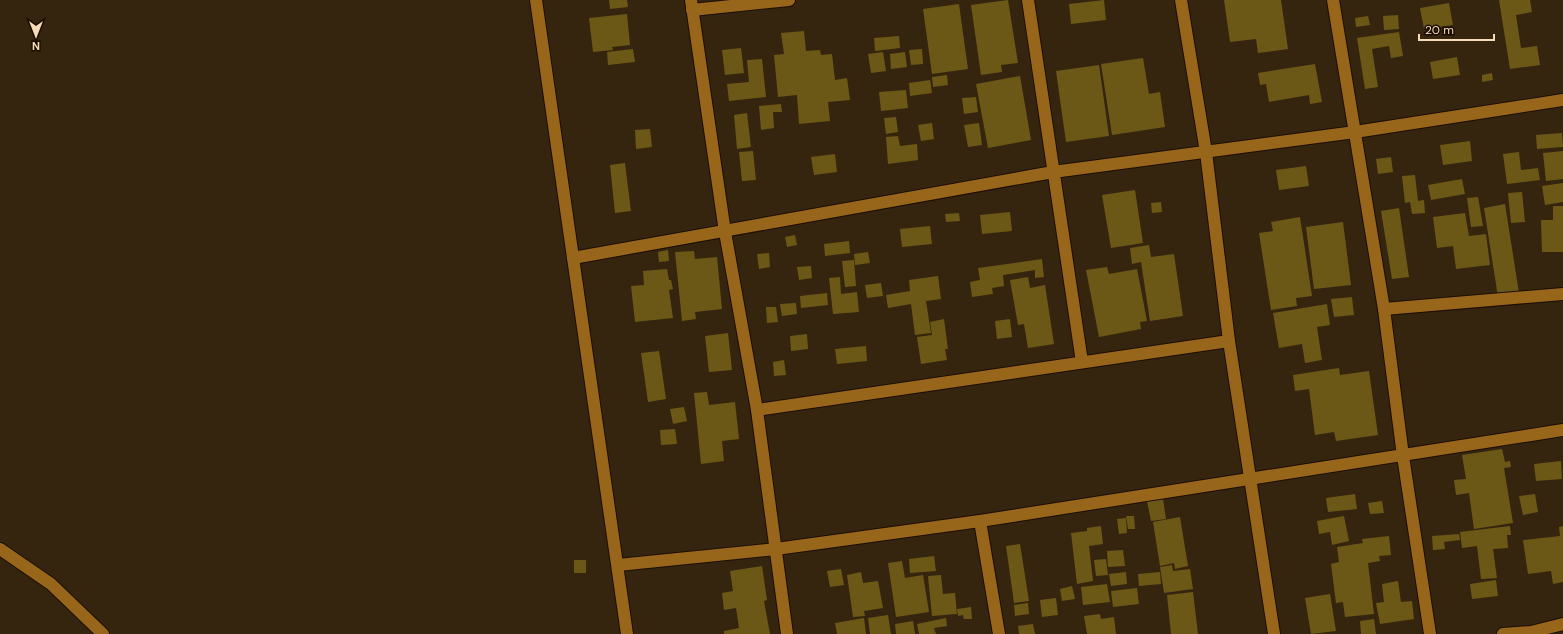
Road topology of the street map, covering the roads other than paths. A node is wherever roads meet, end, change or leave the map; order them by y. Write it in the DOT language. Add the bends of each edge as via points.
graph roads {
  1 [pos="536,0"];
  2 [pos="789,0"];
  3 [pos="1028,0"];
  4 [pos="1182,0"];
  5 [pos="1332,0"];
  6 [pos="691,5"];
  7 [pos="1563,100"];
  8 [pos="1355,132"];
  9 [pos="1206,152"];
  10 [pos="1053,172"];
  11 [pos="725,232"];
  12 [pos="573,258"];
  13 [pos="1563,294"];
  14 [pos="1384,309"];
  15 [pos="1229,341"];
  16 [pos="1082,362"];
  17 [pos="757,410"];
  18 [pos="1563,430"];
  19 [pos="1403,456"];
  20 [pos="1250,479"];
  21 [pos="980,522"];
  22 [pos="0,549"];
  23 [pos="776,549"];
  24 [pos="618,565"];
  25 [pos="1563,624"];
  26 [pos="103,634"];
  27 [pos="627,634"];
  28 [pos="787,634"];
  29 [pos="999,634"];
  30 [pos="1274,634"];
  31 [pos="1430,634"];
  32 [pos="1503,634"];
  1 -- 12 [label="street"];
  2 -- 6 [label="street"];
  3 -- 10 [label="street"];
  4 -- 9 [label="street"];
  5 -- 8 [label="street"];
  6 -- 11 [label="street"];
  7 -- 8 [label="street"];
  8 -- 9 [label="street"];
  8 -- 14 [label="street"];
  9 -- 10 [label="street"];
  9 -- 15 [label="street"];
  10 -- 11 [label="street"];
  10 -- 16 [label="street"];
  11 -- 12 [label="street"];
  11 -- 17 [label="street"];
  12 -- 24 [label="street"];
  13 -- 14 [label="street"];
  14 -- 19 [label="street"];
  15 -- 16 [label="street"];
  15 -- 20 [label="street"];
  16 -- 17 [label="street"];
  17 -- 23 [label="street"];
  18 -- 19 [label="street"];
  19 -- 20 [label="street"];
  19 -- 31 [label="street"];
  20 -- 21 [label="street"];
  20 -- 30 [label="street"];
  21 -- 23 [label="street"];
  21 -- 29 [label="street"];
  22 -- 26 [label="street" via="51,584"];
  23 -- 24 [label="street"];
  23 -- 28 [label="street"];
  24 -- 27 [label="street"];
  25 -- 32 [label="street" via="1531,632"];
}
